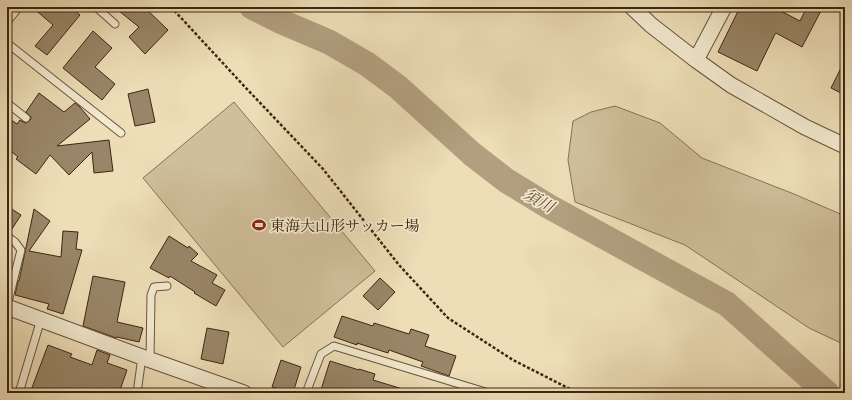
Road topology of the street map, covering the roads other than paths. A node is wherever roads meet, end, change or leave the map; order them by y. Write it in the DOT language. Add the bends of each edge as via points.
graph roads {
  1 [pos="19,7"];
  2 [pos="96,7"];
  3 [pos="632,7"];
  4 [pos="724,7"];
  5 [pos="7,22"];
  6 [pos="116,24"];
  7 [pos="7,43"];
  8 [pos="696,60"];
  9 [pos="7,103"];
  10 [pos="26,118"];
  11 [pos="121,133"];
  12 [pos="845,146"];
  13 [pos="7,236"];
  14 [pos="167,286"];
  15 [pos="7,306"];
  16 [pos="41,319"];
  17 [pos="146,358"];
  18 [pos="19,393"];
  19 [pos="137,393"];
  20 [pos="244,393"];
  21 [pos="306,393"];
  22 [pos="489,393"];
  1 -- 5 [label="lane"];
  2 -- 6 [label="lane"];
  3 -- 8 [label="street"];
  4 -- 8 [label="street"];
  7 -- 11 [label="lane"];
  8 -- 12 [label="street" via="731,85 805,127"];
  9 -- 10 [label="lane"];
  13 -- 15 [label="lane" via="21,250"];
  14 -- 17 [label="lane" via="154,286 151,295"];
  15 -- 16 [label="street"];
  16 -- 17 [label="street"];
  16 -- 18 [label="lane"];
  17 -- 19 [label="lane"];
  17 -- 20 [label="street"];
  21 -- 22 [label="lane" via="321,354 334,346"];
}
